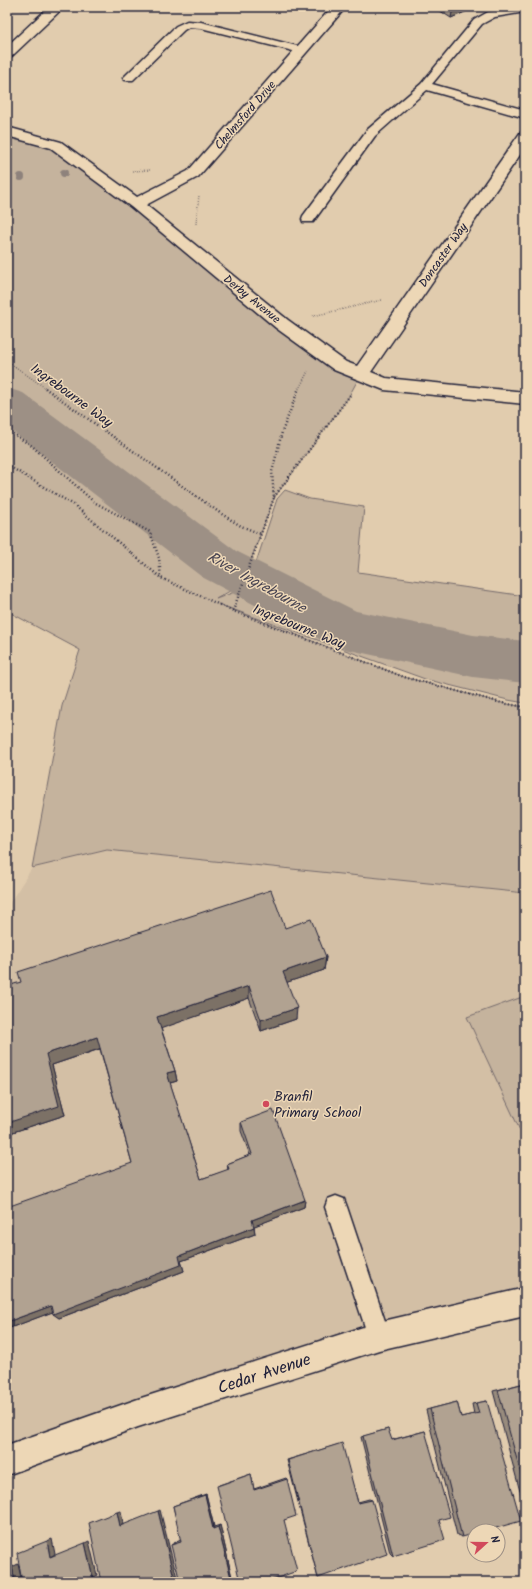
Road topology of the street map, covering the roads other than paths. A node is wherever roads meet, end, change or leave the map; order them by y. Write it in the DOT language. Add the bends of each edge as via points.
graph roads {
  1 [pos="57,7"];
  2 [pos="339,7"];
  3 [pos="525,9"];
  4 [pos="302,50"];
  5 [pos="7,53"];
  6 [pos="129,78"];
  7 [pos="425,86"];
  8 [pos="525,114"];
  9 [pos="7,131"];
  10 [pos="522,145"];
  11 [pos="136,204"];
  12 [pos="308,219"];
  13 [pos="362,374"];
  14 [pos="525,398"];
  15 [pos="336,1207"];
  16 [pos="525,1302"];
  17 [pos="379,1336"];
  18 [pos="7,1460"];
  1 -- 5 [label="street"];
  2 -- 4 [label="street, Chelmsford Drive"];
  3 -- 7 [label="lane" via="492,14 478,22"];
  4 -- 6 [label="lane" via="201,25 187,24"];
  4 -- 11 [label="street, Chelmsford Drive" via="193,174"];
  7 -- 8 [label="lane"];
  7 -- 12 [label="lane" via="371,133"];
  9 -- 11 [label="street, Derby Avenue" via="56,145"];
  10 -- 13 [label="street, Doncaster Way"];
  11 -- 13 [label="street, Derby Avenue" via="282,324 340,366"];
  13 -- 14 [label="street, Derby Avenue" via="384,384"];
  15 -- 17 [label="lane"];
  16 -- 17 [label="street, Cedar Avenue"];
  17 -- 18 [label="street, Cedar Avenue" via="138,1413"];
}
